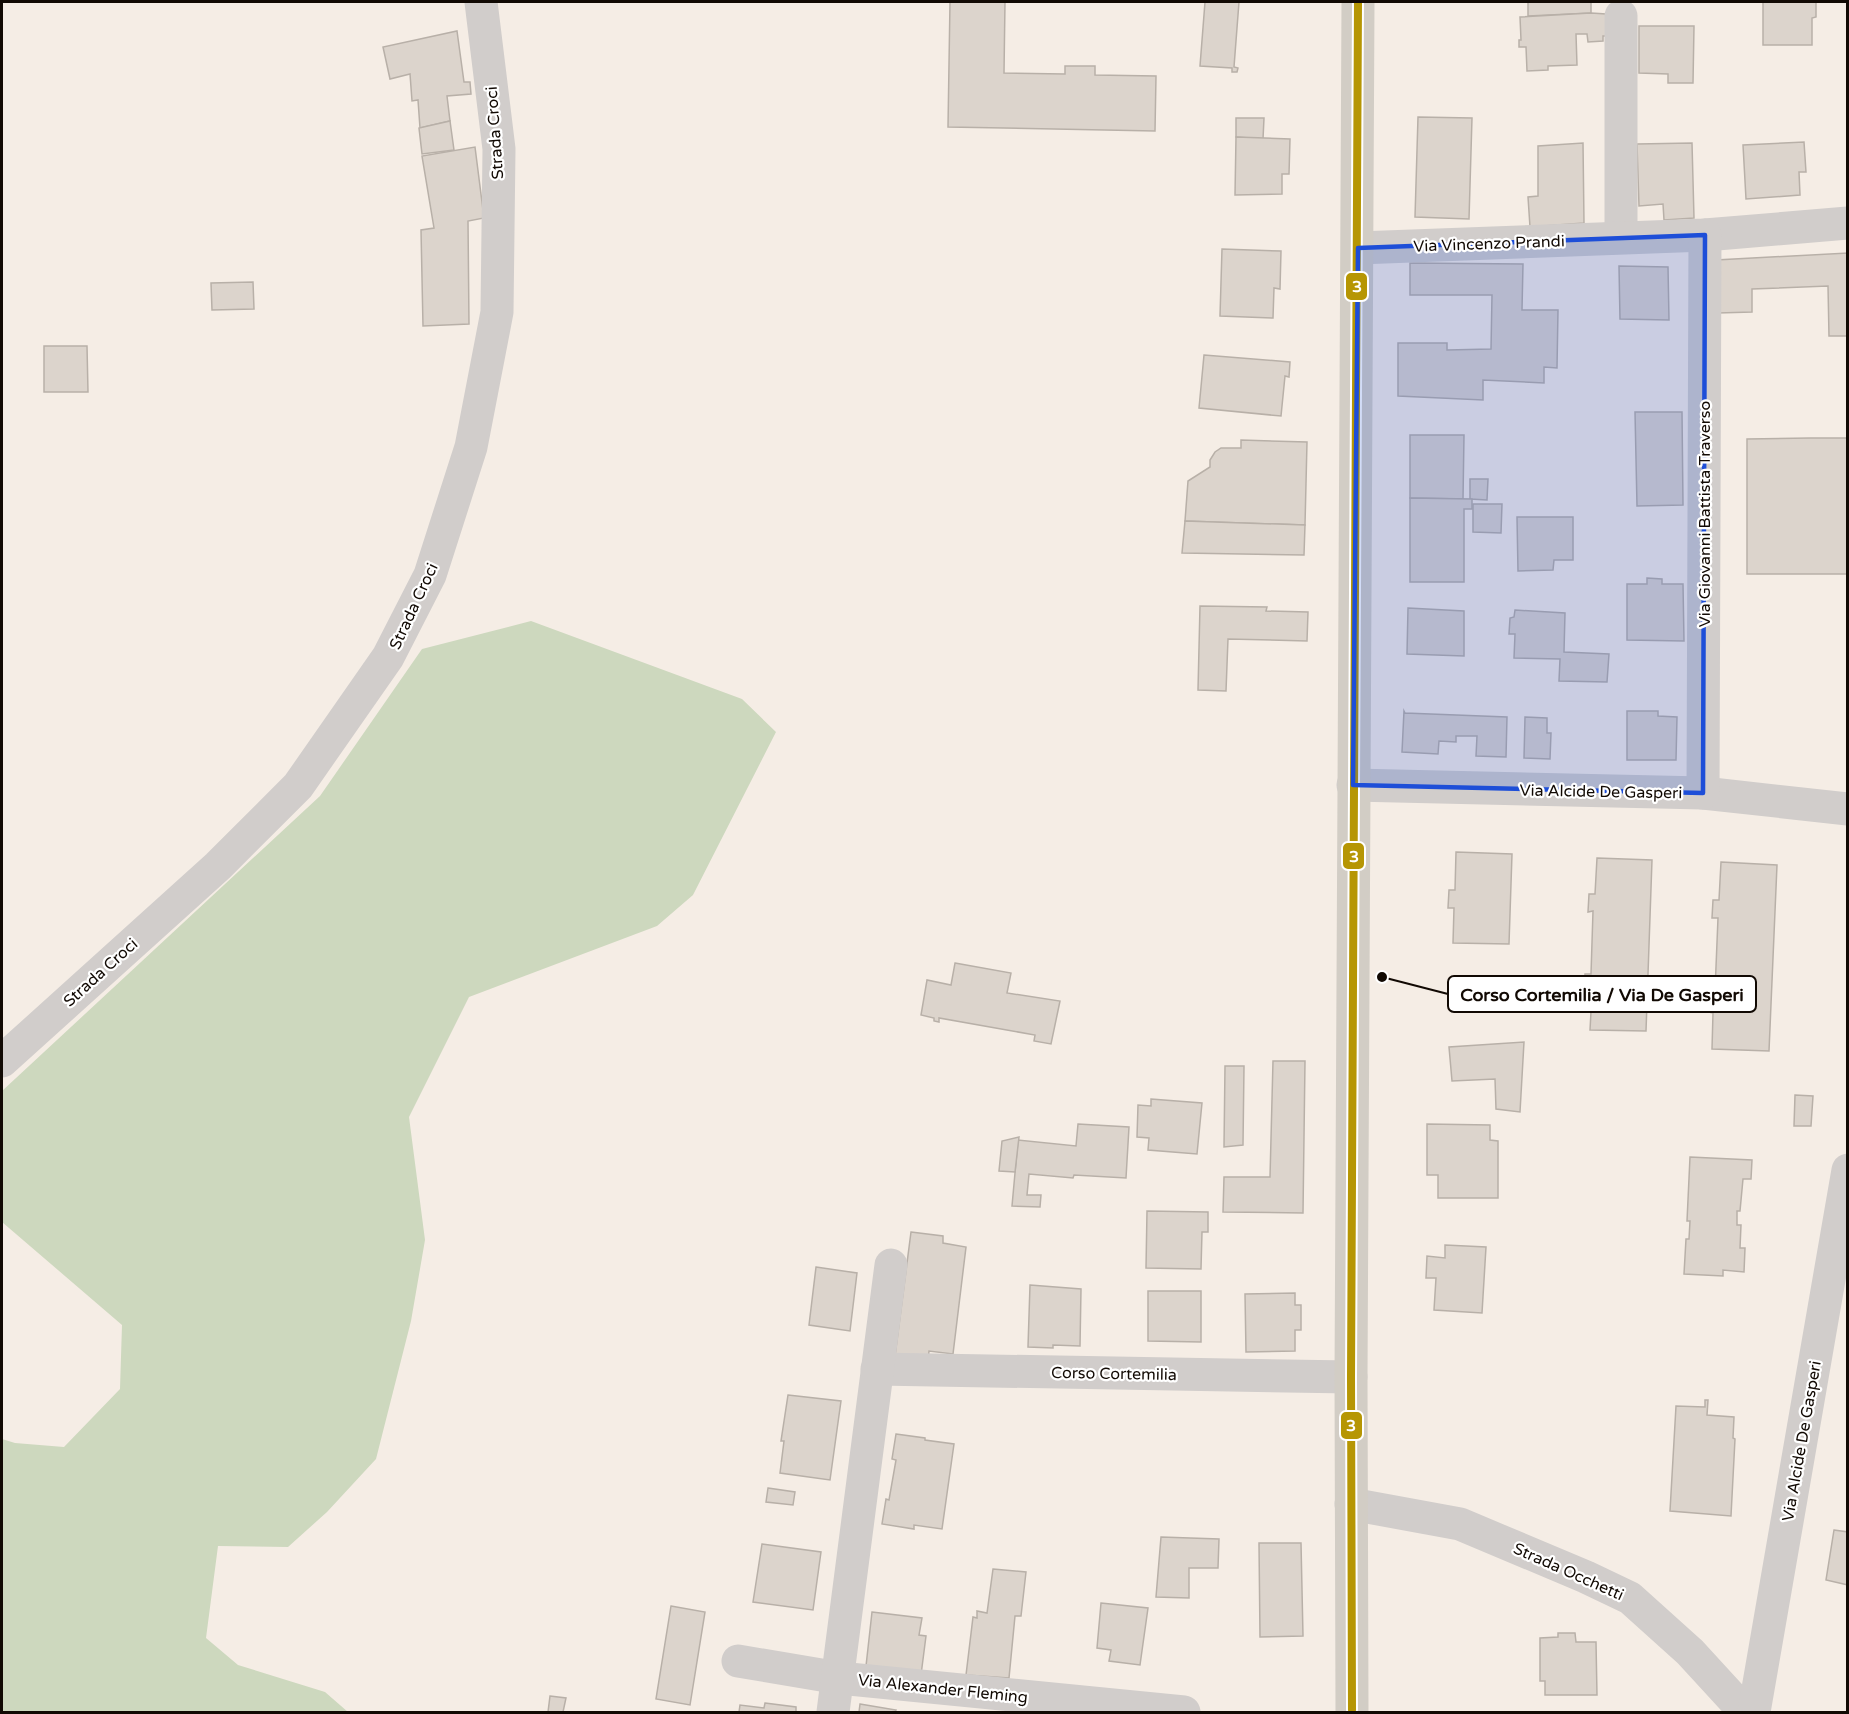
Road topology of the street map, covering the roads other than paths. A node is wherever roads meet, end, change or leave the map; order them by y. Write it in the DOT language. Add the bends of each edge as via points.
graph roads {
  1 [pos="481,2"];
  2 [pos="1359,2"];
  3 [pos="1621,16"];
  4 [pos="1848,223"];
  5 [pos="1705,235"];
  6 [pos="1621,237"];
  7 [pos="1358,248"];
  8 [pos="1353,785"];
  9 [pos="1703,793"];
  10 [pos="1848,809"];
  11 [pos="2,1061"];
  12 [pos="1848,1170"];
  13 [pos="891,1265"];
  14 [pos="877,1369"];
  15 [pos="1351,1377"];
  16 [pos="1351,1504"];
  17 [pos="738,1661"];
  18 [pos="839,1678"];
  19 [pos="1357,1712"];
  20 [pos="833,1713"];
  21 [pos="1184,1713"];
  22 [pos="1745,1713"];
  23 [pos="1754,1713"];
  1 -- 11 [label="street, Strada Croci" via="498,149 497,312 471,447 430,575 388,657 298,786 218,866"];
  2 -- 7 [label="main road"];
  3 -- 6 [label="street"];
  4 -- 5 [label="street, Via Vincenzo Prandi"];
  5 -- 6 [label="street, Via Vincenzo Prandi"];
  5 -- 9 [label="street, Via Giovanni Battista Traverso"];
  6 -- 7 [label="street, Via Vincenzo Prandi"];
  7 -- 8 [label="main road"];
  8 -- 9 [label="street, Via Alcide De Gasperi"];
  8 -- 15 [label="main road"];
  9 -- 10 [label="street, Via Alcide De Gasperi"];
  12 -- 23 [label="street, Via Alcide De Gasperi"];
  13 -- 14 [label="street"];
  14 -- 15 [label="street, Corso Cortemilia"];
  14 -- 18 [label="street"];
  15 -- 16 [label="main road"];
  16 -- 19 [label="main road"];
  16 -- 22 [label="street, Strada Occhetti" via="1460,1524 1630,1598 1690,1652"];
  17 -- 18 [label="street, Via Alexander Fleming"];
  18 -- 20 [label="street"];
  18 -- 21 [label="street, Via Alexander Fleming"];
}
